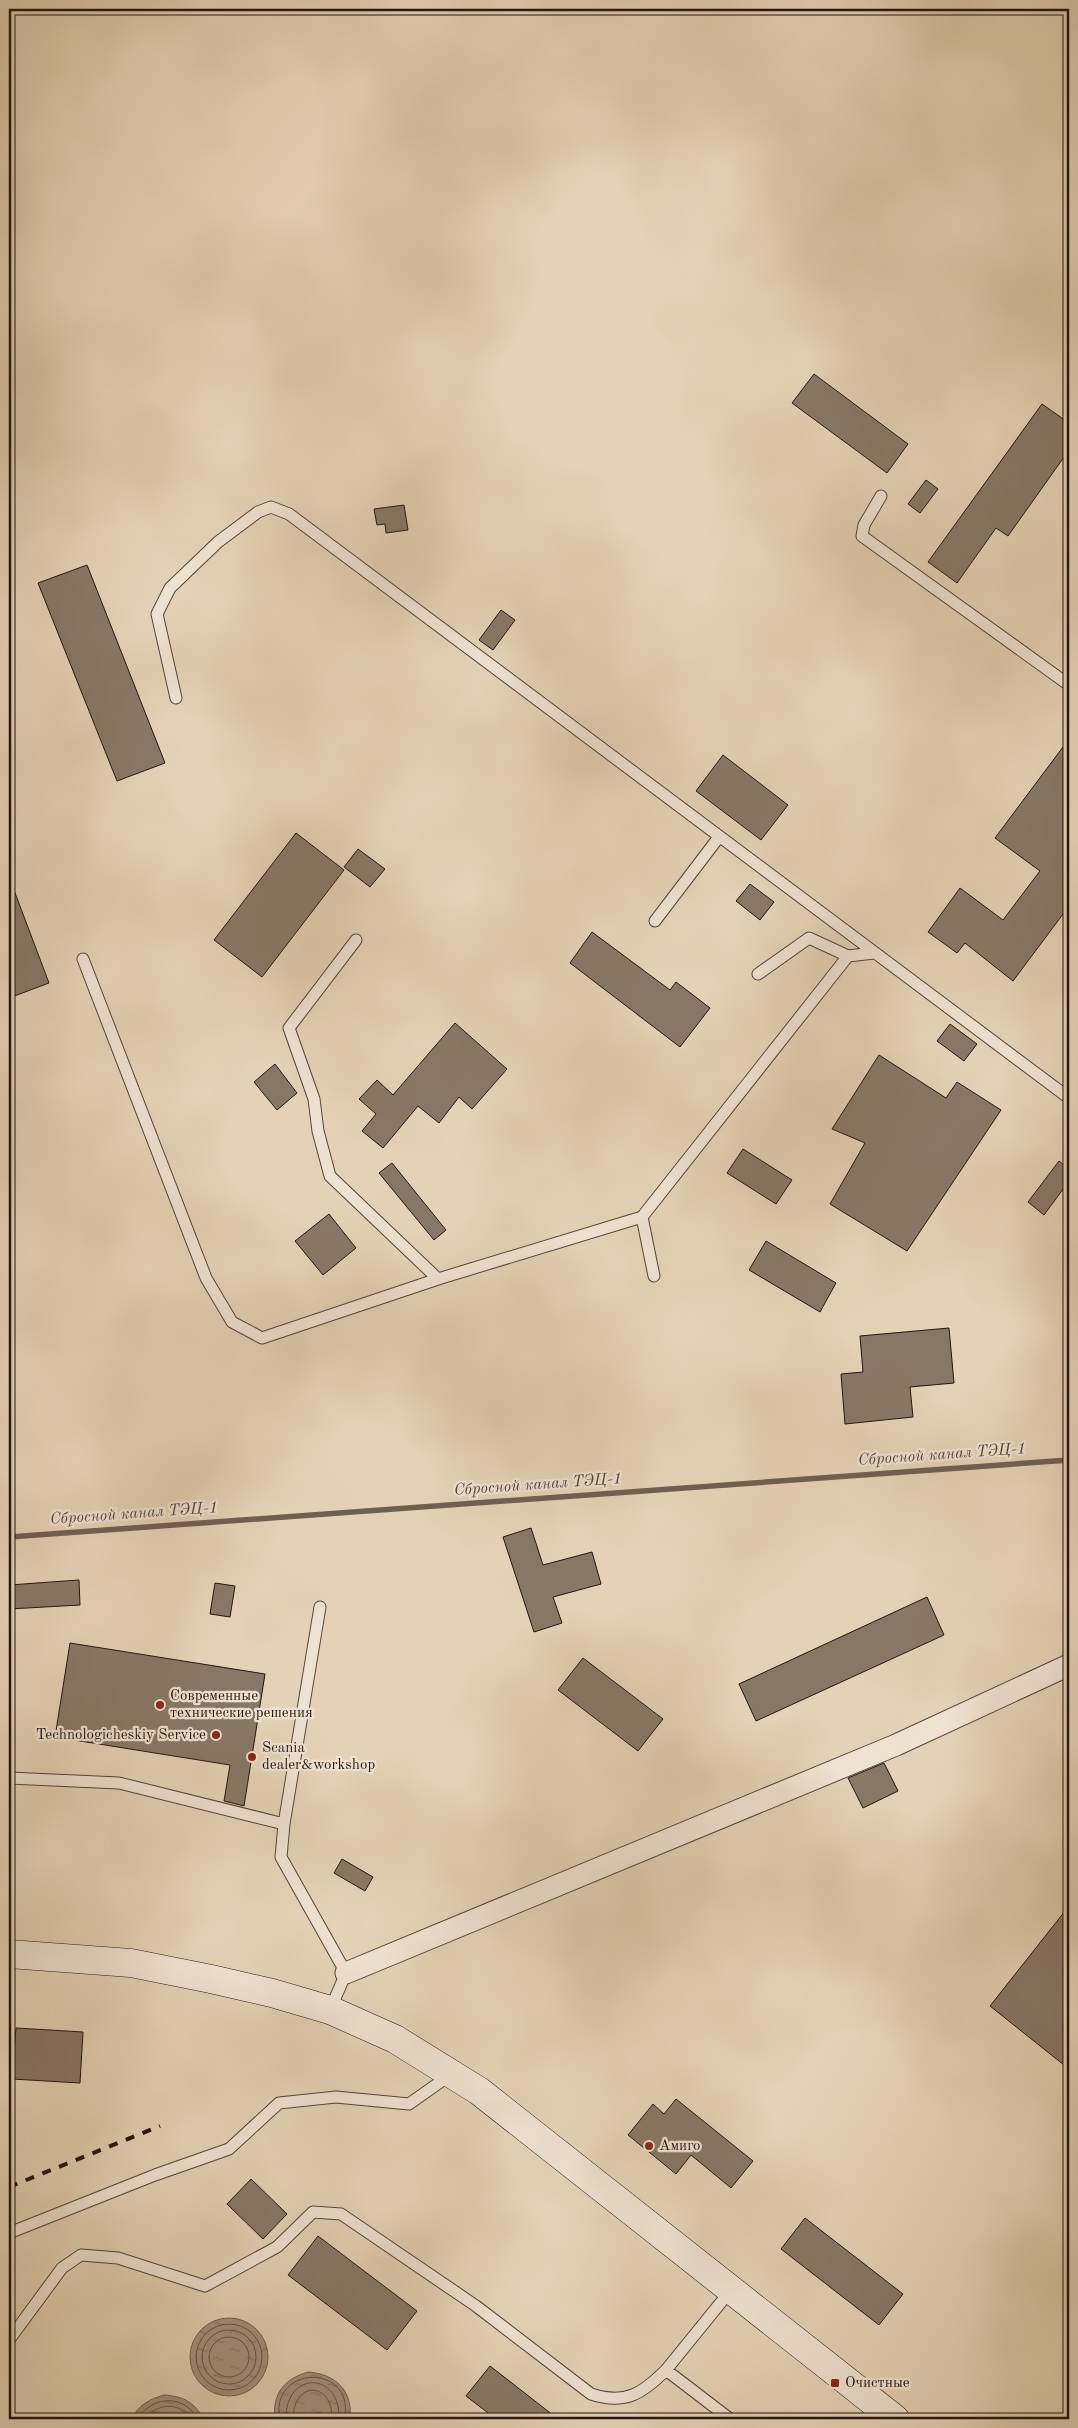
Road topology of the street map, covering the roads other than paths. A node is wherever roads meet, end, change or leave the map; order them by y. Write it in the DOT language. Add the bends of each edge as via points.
graph roads {
  1 [pos="881,496"];
  2 [pos="1069,685"];
  3 [pos="176,698"];
  4 [pos="719,837"];
  5 [pos="655,922"];
  6 [pos="356,940"];
  7 [pos="874,954"];
  8 [pos="848,956"];
  9 [pos="83,959"];
  10 [pos="758,974"];
  11 [pos="1069,1098"];
  12 [pos="642,1217"];
  13 [pos="654,1276"];
  14 [pos="438,1279"];
  15 [pos="320,1606"];
  16 [pos="1069,1665"];
  17 [pos="9,1778"];
  18 [pos="284,1824"];
  19 [pos="9,1954"];
  20 [pos="346,1973"];
  21 [pos="330,2010"];
  22 [pos="452,2074"];
  23 [pos="9,2233"];
  24 [pos="731,2289"];
  25 [pos="9,2340"];
  26 [pos="666,2370"];
  27 [pos="730,2419"];
  28 [pos="895,2419"];
  1 -- 2 [label="lane" via="864,525 862,536"];
  3 -- 4 [label="lane" via="158,614 170,588 218,542 258,512 272,507 289,514"];
  4 -- 5 [label="lane"];
  4 -- 7 [label="lane"];
  6 -- 14 [label="lane" via="288,1028 314,1099 318,1131 330,1176"];
  7 -- 8 [label="lane"];
  7 -- 11 [label="lane"];
  8 -- 10 [label="lane" via="809,938"];
  8 -- 12 [label="lane"];
  9 -- 14 [label="lane" via="206,1278 232,1322 262,1338"];
  12 -- 13 [label="lane"];
  12 -- 14 [label="lane"];
  15 -- 18 [label="lane"];
  16 -- 20 [label="street" via="896,1745"];
  17 -- 18 [label="lane" via="119,1783"];
  18 -- 20 [label="lane" via="281,1856"];
  19 -- 21 [label="main road" via="131,1963 272,1992"];
  20 -- 21 [label="lane"];
  21 -- 22 [label="main road" via="395,2039"];
  22 -- 23 [label="lane" via="409,2104 336,2097 279,2103 229,2149"];
  22 -- 24 [label="main road" via="479,2091"];
  24 -- 26 [label="lane"];
  24 -- 28 [label="main road"];
  25 -- 26 [label="lane" via="62,2268 81,2256 118,2258 205,2286 277,2247 313,2212 341,2214 476,2306 591,2394 608,2399 628,2397 648,2388"];
  26 -- 27 [label="lane"];
}
